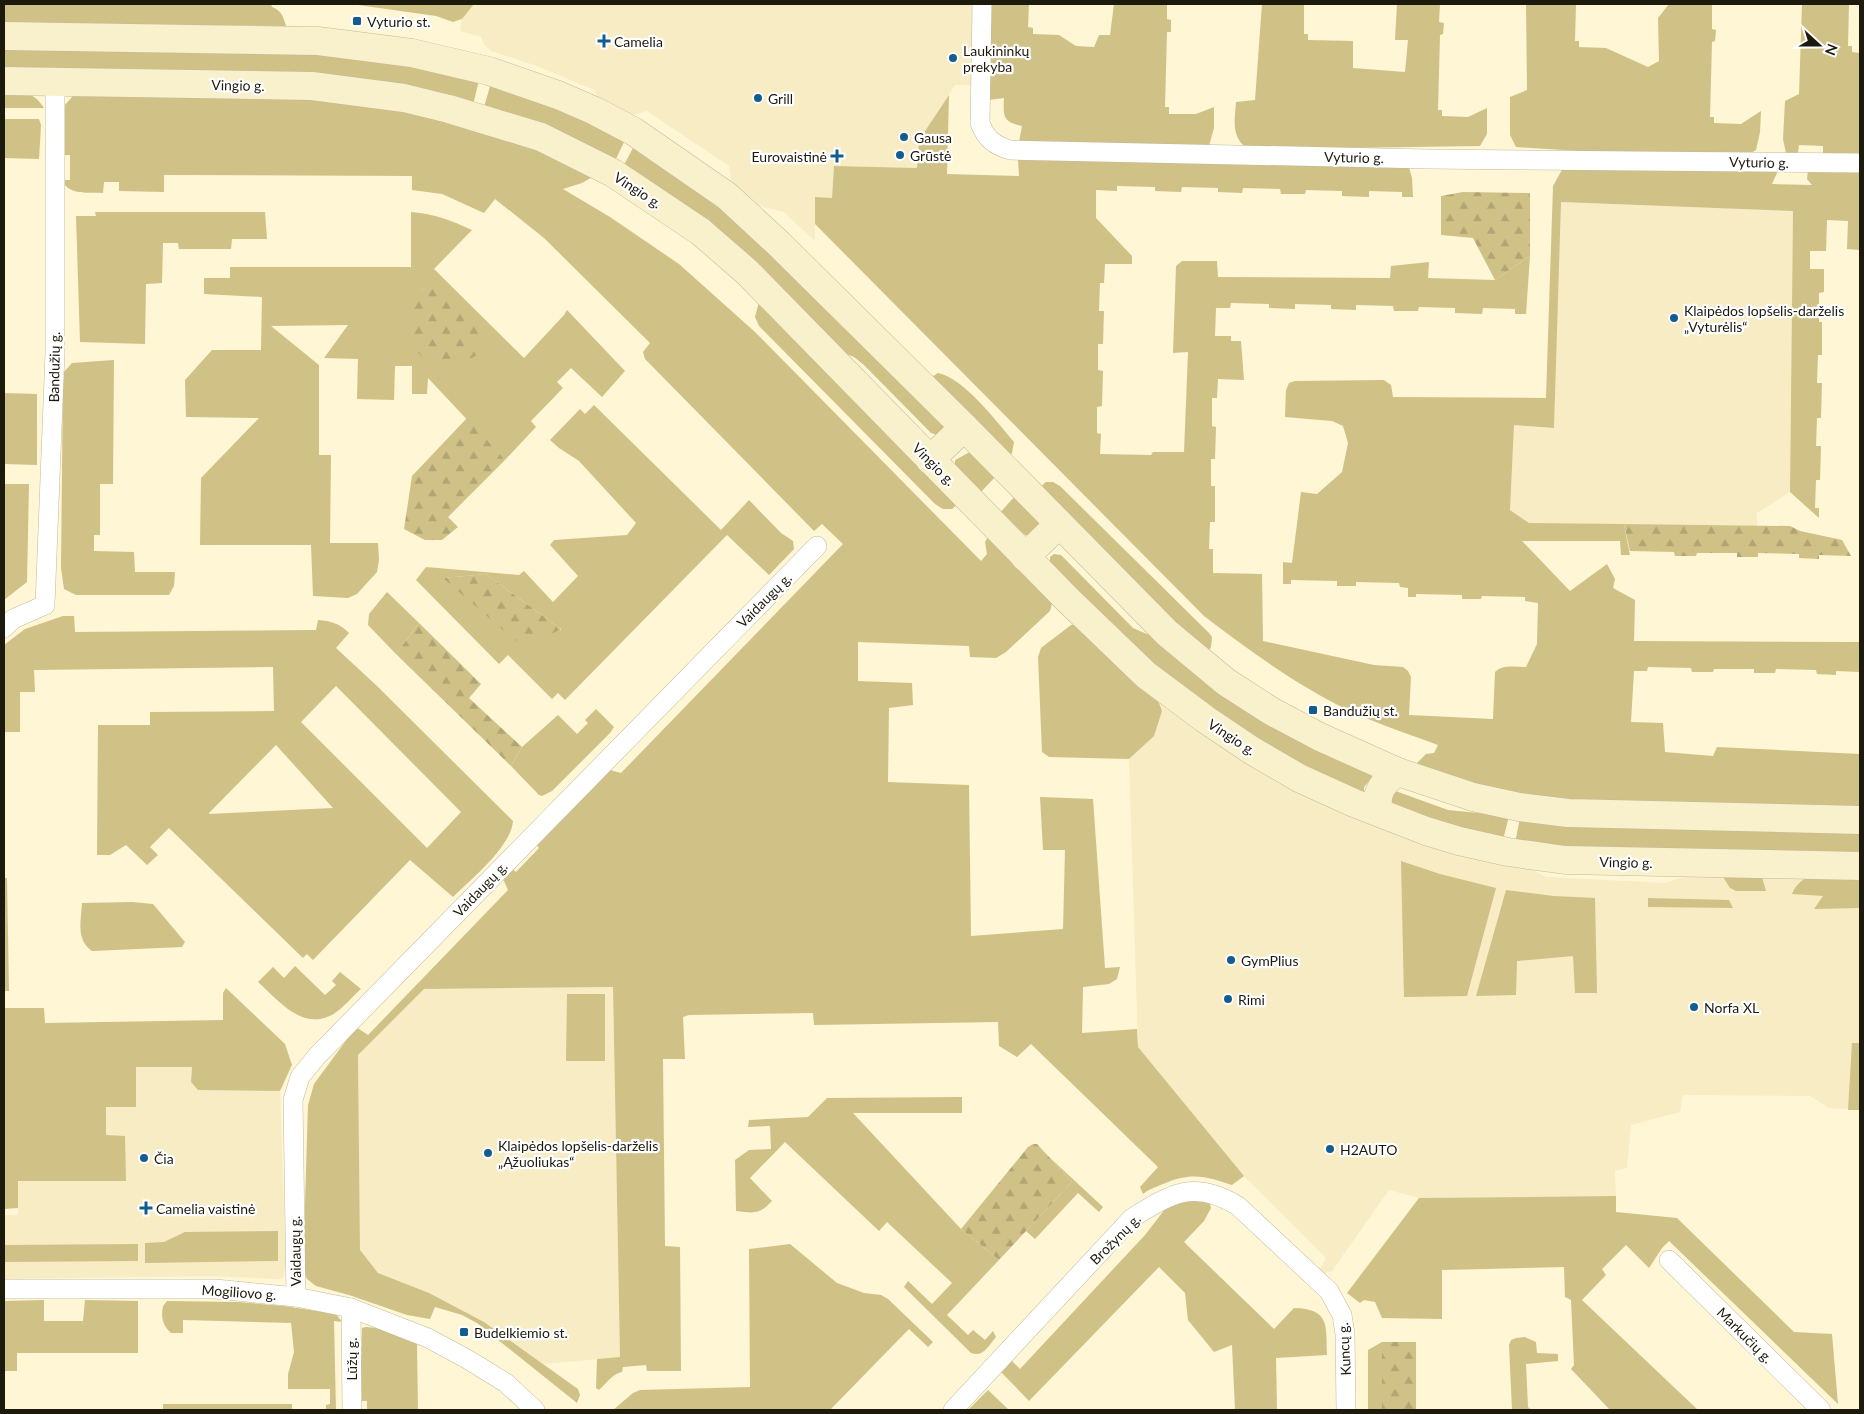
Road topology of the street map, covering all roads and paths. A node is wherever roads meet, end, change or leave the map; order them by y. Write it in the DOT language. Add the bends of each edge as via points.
graph roads {
  1 [pos="982,4"];
  2 [pos="4,36"];
  3 [pos="4,81"];
  4 [pos="55,81"];
  5 [pos="1860,163"];
  6 [pos="964,427"];
  7 [pos="930,460"];
  8 [pos="1059,524"];
  9 [pos="817,546"];
  10 [pos="1025,557"];
  11 [pos="4,628"];
  12 [pos="1398,772"];
  13 [pos="1379,812"];
  14 [pos="1860,820"];
  15 [pos="1860,866"];
  16 [pos="1668,1260"];
  17 [pos="4,1289"];
  18 [pos="1329,1291"];
  19 [pos="296,1297"];
  20 [pos="351,1308"];
  21 [pos="352,1410"];
  22 [pos="535,1410"];
  23 [pos="953,1410"];
  24 [pos="1346,1410"];
  25 [pos="1821,1410"];
  1 -- 5 [label="street, Vyturio g." via="980,123 992,142 1010,150 1427,159"];
  2 -- 6 [label="main road" via="318,41 412,53 489,71 558,95 633,131 727,196"];
  3 -- 4 [label="main road, Vingio g."];
  4 -- 7 [label="main road, Vingio g." via="321,86 440,107 541,137 613,173 701,232 747,272"];
  4 -- 11 [label="street, Bandužių g." via="55,353 46,605 13,619"];
  6 -- 7 [label="main road"];
  6 -- 8 [label="main road"];
  7 -- 10 [label="main road, Vingio g."];
  8 -- 10 [label="main road"];
  8 -- 12 [label="main road" via="1167,633 1226,682 1287,720"];
  9 -- 19 [label="street, Vaidaugų g." via="418,952 317,1056 300,1078 293,1100"];
  10 -- 13 [label="main road, Vingio g." via="1146,675 1205,719 1299,778"];
  12 -- 13 [label="main road" via="1383,784 1378,794"];
  12 -- 14 [label="main road" via="1473,797 1568,813"];
  13 -- 15 [label="main road, Vingio g." via="1459,841 1565,860"];
  16 -- 25 [label="street, Markučių g."];
  17 -- 19 [label="street, Mogiliovo g." via="216,1289"];
  18 -- 23 [label="street, Brožynų g." via="1238,1206 1202,1191 1182,1192 1159,1201 1132,1218"];
  18 -- 24 [label="street, Kuncų g." via="1342,1315 1346,1334"];
  19 -- 20 [label="street, Mogiliovo g."];
  20 -- 21 [label="street, Lūžų g."];
  20 -- 22 [label="street, Mogiliovo g." via="428,1338 467,1359 506,1383"];
}
